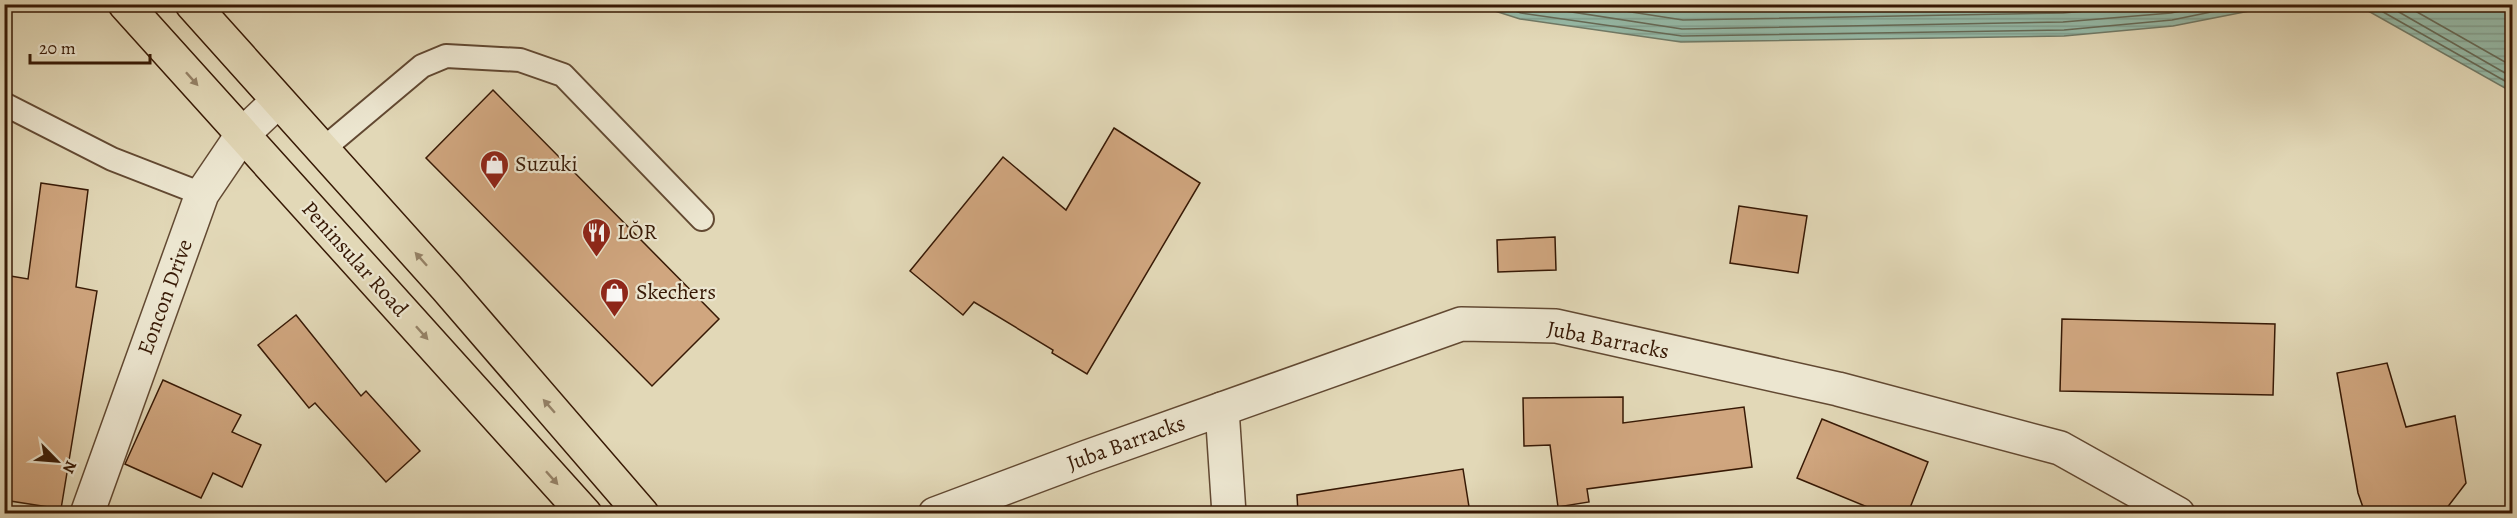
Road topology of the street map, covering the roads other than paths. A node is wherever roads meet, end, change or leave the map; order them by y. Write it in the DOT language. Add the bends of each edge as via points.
graph roads {
  1 [pos="125,4"];
  2 [pos="192,4"];
  3 [pos="278,101"];
  4 [pos="4,104"];
  5 [pos="243,135"];
  6 [pos="322,150"];
  7 [pos="202,194"];
  8 [pos="702,219"];
  9 [pos="1222,409"];
  10 [pos="87,513"];
  11 [pos="585,513"];
  12 [pos="642,513"];
  13 [pos="935,513"];
  14 [pos="1229,513"];
  15 [pos="2178,513"];
  1 -- 5 [label="main road, Peninsular Road, one-way"];
  2 -- 3 [label="main road"];
  3 -- 5 [label="street, Eoncon Drive"];
  3 -- 6 [label="main road"];
  4 -- 7 [label="lane" via="112,159"];
  5 -- 7 [label="street, Eoncon Drive"];
  5 -- 11 [label="main road, Peninsular Road, one-way"];
  6 -- 8 [label="lane" via="422,66 446,56 520,60 563,75"];
  12 -- 6 [label="main road, one-way"];
  7 -- 10 [label="street, Eoncon Drive"];
  9 -- 13 [label="street, Juba Barracks"];
  9 -- 14 [label="street"];
  9 -- 15 [label="street, Juba Barracks" via="1461,324 1556,326 1838,389 2060,448"];
}
